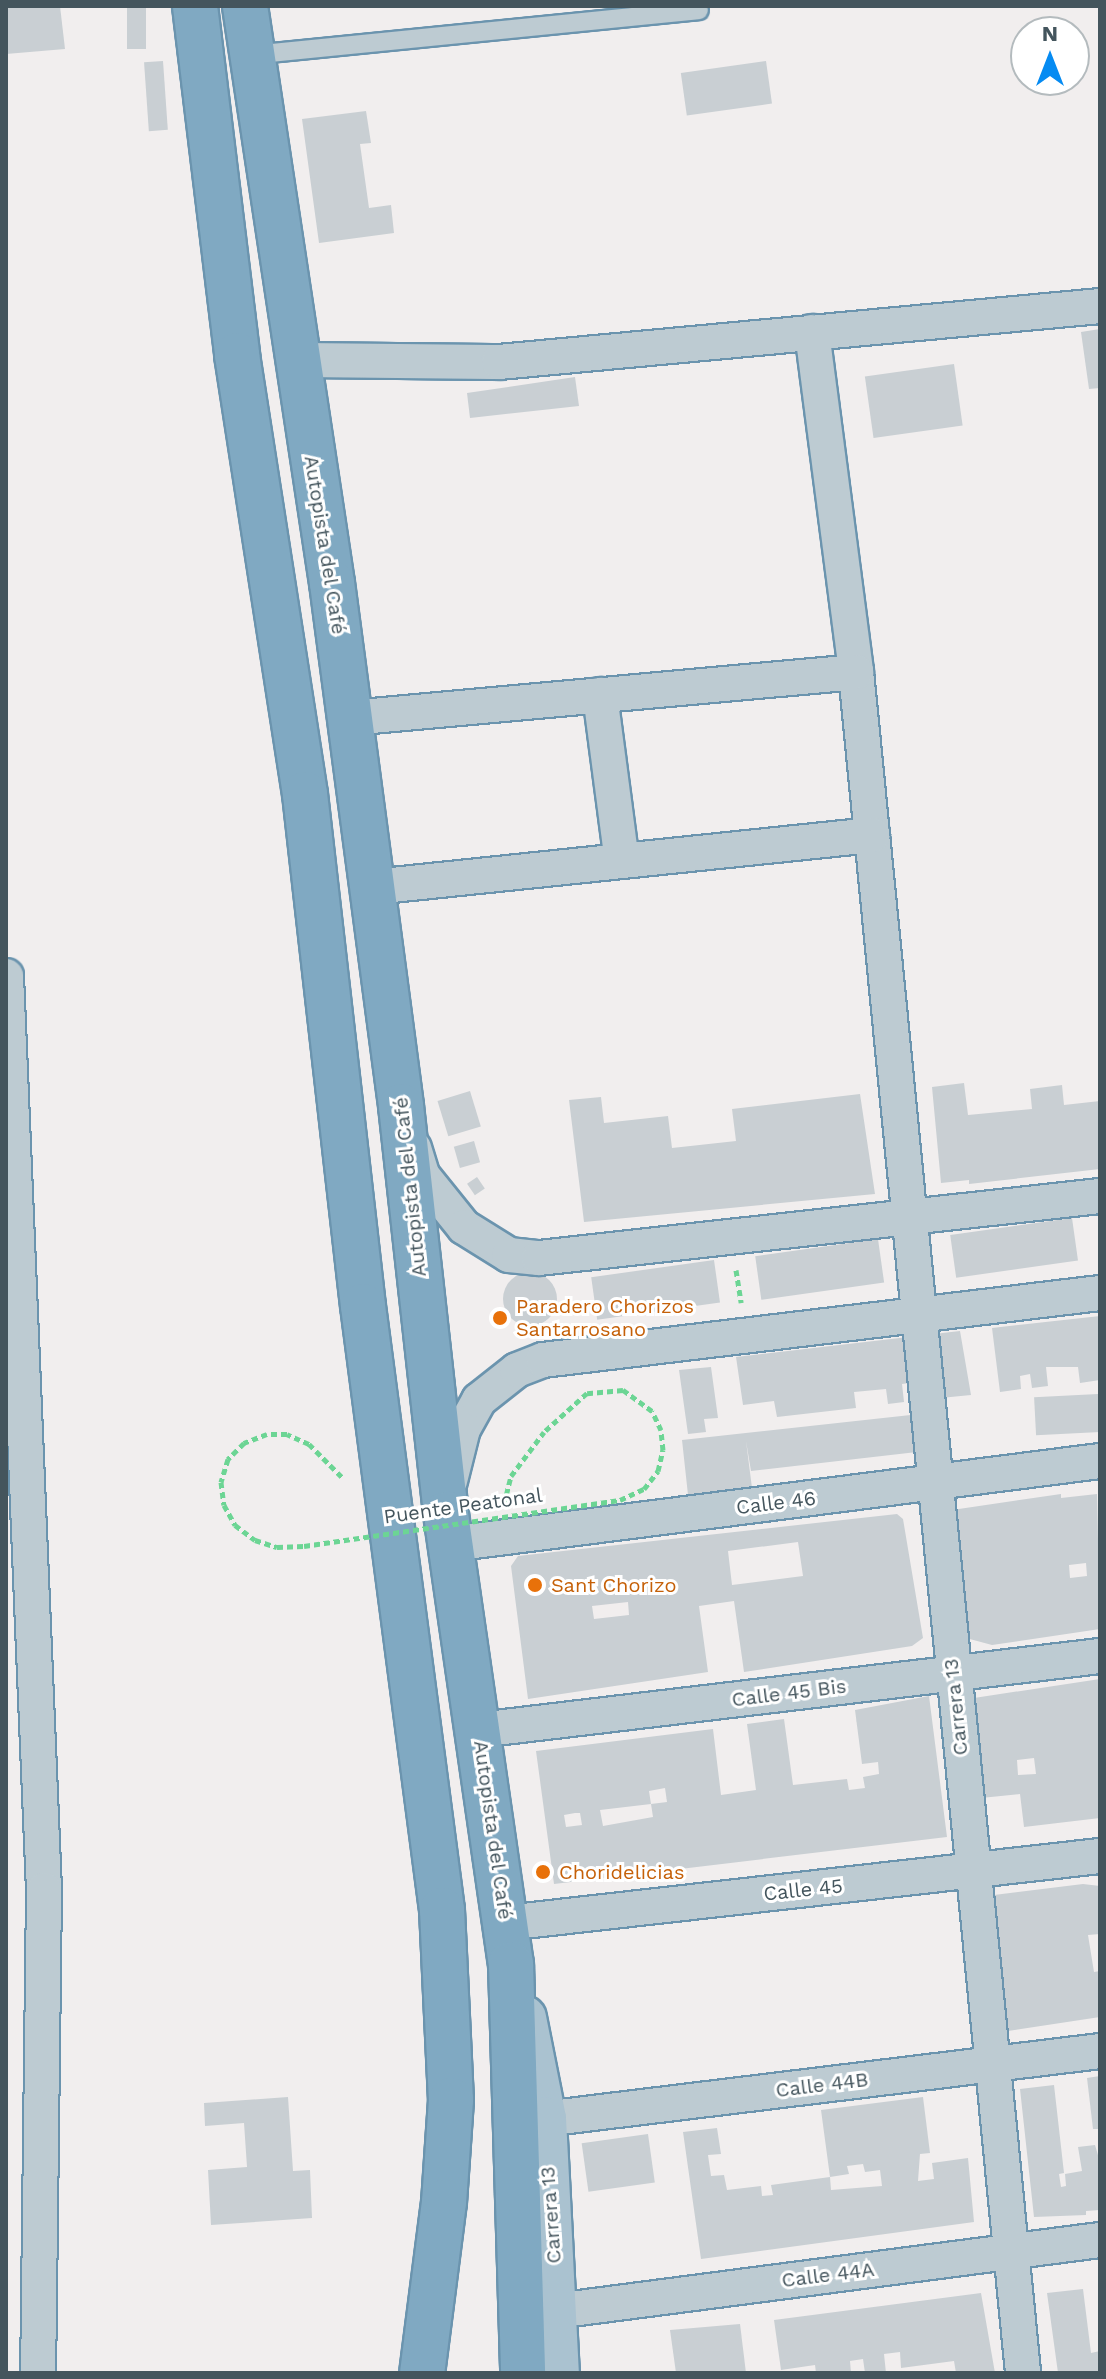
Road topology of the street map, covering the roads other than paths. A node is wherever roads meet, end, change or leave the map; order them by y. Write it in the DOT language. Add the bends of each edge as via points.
graph roads {
  1 [pos="195,6"];
  2 [pos="245,6"];
  3 [pos="699,10"];
  4 [pos="251,55"];
  5 [pos="1100,306"];
  6 [pos="812,332"];
  7 [pos="296,360"];
  8 [pos="856,672"];
  9 [pos="600,695"];
  10 [pos="350,718"];
  11 [pos="872,835"];
  12 [pos="622,861"];
  13 [pos="373,887"];
  14 [pos="6,976"];
  15 [pos="401,1106"];
  16 [pos="1100,1196"];
  17 [pos="908,1218"];
  18 [pos="1100,1293"];
  19 [pos="917,1314"];
  20 [pos="1100,1461"];
  21 [pos="935,1483"];
  22 [pos="449,1529"];
  23 [pos="1100,1656"];
  24 [pos="953,1673"];
  25 [pos="479,1730"];
  26 [pos="1100,1856"];
  27 [pos="973,1871"];
  28 [pos="508,1944"];
  29 [pos="1100,2051"];
  30 [pos="992,2064"];
  31 [pos="544,2119"];
  32 [pos="1100,2240"];
  33 [pos="1011,2251"];
  34 [pos="556,2311"];
  35 [pos="38,2373"];
  36 [pos="422,2373"];
  37 [pos="523,2373"];
  38 [pos="557,2373"];
  39 [pos="1023,2373"];
  1 -- 36 [label="highway" via="237,355 305,794 363,1306 442,1910 451,2100"];
  2 -- 4 [label="highway, Autopista del Café"];
  3 -- 4 [label="lane"];
  4 -- 7 [label="highway, Autopista del Café"];
  5 -- 6 [label="street"];
  6 -- 7 [label="street" via="499,362"];
  6 -- 8 [label="street, Carrera 13"];
  7 -- 10 [label="highway, Autopista del Café"];
  8 -- 9 [label="street"];
  8 -- 11 [label="street, Carrera 13"];
  9 -- 10 [label="street"];
  9 -- 12 [label="street"];
  10 -- 13 [label="highway, Autopista del Café"];
  11 -- 12 [label="street"];
  11 -- 17 [label="street, Carrera 13"];
  12 -- 13 [label="street"];
  13 -- 15 [label="highway, Autopista del Café"];
  14 -- 35 [label="street" via="44,1890"];
  15 -- 17 [label="street" via="422,1175 443,1207 487,1245 509,1255 591,1254"];
  15 -- 22 [label="highway, Autopista del Café"];
  16 -- 17 [label="street"];
  17 -- 19 [label="street, Carrera 13"];
  18 -- 19 [label="street"];
  19 -- 21 [label="street, Carrera 13"];
  19 -- 22 [label="street" via="543,1360 517,1370 479,1400 463,1429 452,1464"];
  20 -- 21 [label="street, Calle 46"];
  21 -- 22 [label="street, Calle 46" via="504,1537"];
  21 -- 24 [label="street, Carrera 13"];
  22 -- 25 [label="highway, Autopista del Café"];
  23 -- 24 [label="street, Calle 45 Bis"];
  24 -- 25 [label="street, Calle 45 Bis"];
  24 -- 27 [label="street, Carrera 13"];
  25 -- 28 [label="highway, Autopista del Café"];
  26 -- 27 [label="street, Calle 45"];
  27 -- 28 [label="street, Calle 45"];
  27 -- 30 [label="street, Carrera 13"];
  28 -- 31 [label="main road, Carrera 13"];
  28 -- 37 [label="highway, Autopista del Café"];
  29 -- 30 [label="street, Calle 44B"];
  30 -- 31 [label="street, Calle 44B"];
  30 -- 33 [label="street, Carrera 13"];
  31 -- 34 [label="main road, Carrera 13"];
  32 -- 33 [label="street, Calle 44A"];
  33 -- 34 [label="street, Calle 44A"];
  33 -- 39 [label="street, Carrera 13"];
  34 -- 38 [label="main road, Carrera 13"];
}
